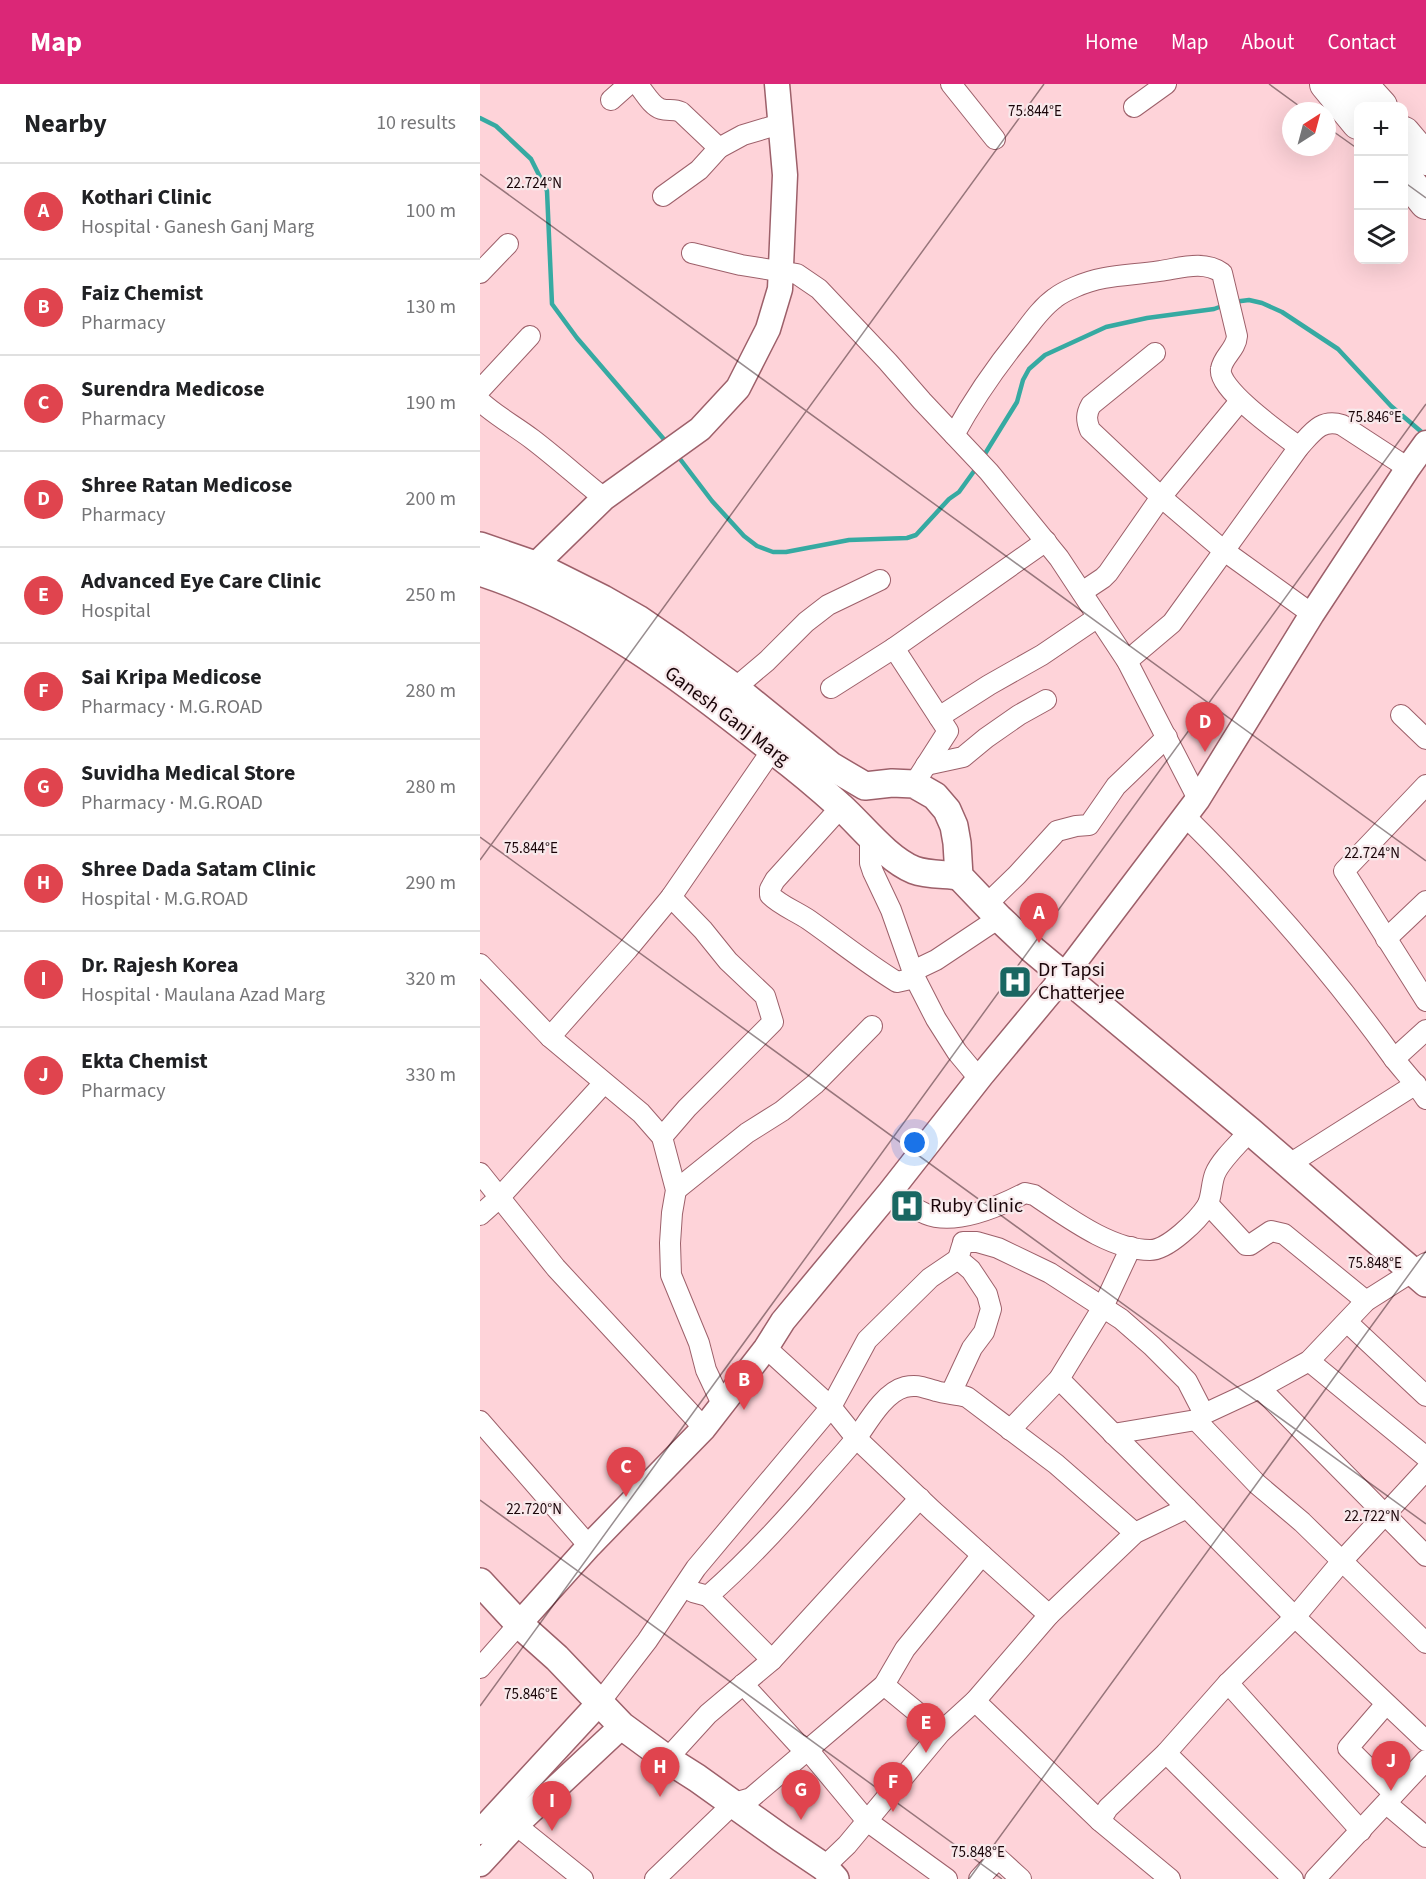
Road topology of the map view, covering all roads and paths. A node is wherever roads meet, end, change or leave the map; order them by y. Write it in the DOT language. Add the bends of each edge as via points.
graph roads {
  1 [pos="629,84"];
  2 [pos="637,84"];
  3 [pos="777,84"];
  4 [pos="951,84"];
  5 [pos="1166,84"];
  6 [pos="1326,84"];
  7 [pos="1361,84"];
  8 [pos="610,100"];
  9 [pos="1377,102"];
  10 [pos="1134,107"];
  11 [pos="1354,117"];
  12 [pos="780,124"];
  13 [pos="995,139"];
  14 [pos="1408,139"];
  15 [pos="719,148"];
  16 [pos="1426,159"];
  17 [pos="1408,181"];
  18 [pos="663,196"];
  19 [pos="1426,203"];
  20 [pos="508,244"];
  21 [pos="692,253"];
  22 [pos="781,272"];
  23 [pos="480,273"];
  24 [pos="530,336"];
  25 [pos="1155,353"];
  26 [pos="480,390"];
  27 [pos="480,401"];
  28 [pos="1240,401"];
  29 [pos="958,439"];
  30 [pos="1425,445"];
  31 [pos="1299,447"];
  32 [pos="1408,468"];
  33 [pos="1161,497"];
  34 [pos="604,498"];
  35 [pos="1046,541"];
  36 [pos="480,546"];
  37 [pos="1223,550"];
  38 [pos="480,572"];
  39 [pos="526,574"];
  40 [pos="880,580"];
  41 [pos="1082,592"];
  42 [pos="1312,614"];
  43 [pos="1098,617"];
  44 [pos="894,648"];
  45 [pos="1127,661"];
  46 [pos="735,688"];
  47 [pos="831,688"];
  48 [pos="1046,700"];
  49 [pos="939,717"];
  50 [pos="1167,737"];
  51 [pos="779,740"];
  52 [pos="920,774"];
  53 [pos="1426,785"];
  54 [pos="841,807"];
  55 [pos="1191,808"];
  56 [pos="870,837"];
  57 [pos="959,876"];
  58 [pos="670,897"];
  59 [pos="1426,901"];
  60 [pos="992,912"];
  61 [pos="1386,939"];
  62 [pos="480,964"];
  63 [pos="914,974"];
  64 [pos="1064,976"];
  65 [pos="1426,1001"];
  66 [pos="872,1026"];
  67 [pos="1426,1030"];
  68 [pos="550,1037"];
  69 [pos="1394,1059"];
  70 [pos="981,1076"];
  71 [pos="604,1083"];
  72 [pos="1421,1092"];
  73 [pos="1250,1131"];
  74 [pos="662,1137"];
  75 [pos="1288,1165"];
  76 [pos="480,1173"];
  77 [pos="676,1190"];
  78 [pos="890,1192"];
  79 [pos="500,1198"];
  80 [pos="1208,1204"];
  81 [pos="480,1215"];
  82 [pos="966,1216"];
  83 [pos="1131,1247"];
  84 [pos="961,1251"];
  85 [pos="1422,1273"];
  86 [pos="1366,1301"];
  87 [pos="1103,1307"];
  88 [pos="1347,1322"];
  89 [pos="766,1348"];
  90 [pos="1309,1361"];
  91 [pos="1059,1379"];
  92 [pos="1260,1388"];
  93 [pos="951,1393"];
  94 [pos="1426,1396"];
  95 [pos="722,1404"];
  96 [pos="831,1407"];
  97 [pos="1200,1417"];
  98 [pos="480,1421"];
  99 [pos="704,1428"];
  100 [pos="1010,1430"];
  101 [pos="1113,1434"];
  102 [pos="856,1438"];
  103 [pos="1426,1457"];
  104 [pos="1426,1470"];
  105 [pos="920,1498"];
  106 [pos="1187,1508"];
  107 [pos="1385,1515"];
  108 [pos="1136,1533"];
  109 [pos="589,1546"];
  110 [pos="982,1556"];
  111 [pos="1426,1556"];
  112 [pos="1342,1561"];
  113 [pos="480,1582"];
  114 [pos="684,1587"];
  115 [pos="708,1596"];
  116 [pos="1048,1615"];
  117 [pos="1294,1617"];
  118 [pos="519,1624"];
  119 [pos="1426,1643"];
  120 [pos="772,1660"];
  121 [pos="480,1668"];
  122 [pos="1228,1683"];
  123 [pos="743,1684"];
  124 [pos="884,1684"];
  125 [pos="975,1701"];
  126 [pos="600,1702"];
  127 [pos="1386,1704"];
  128 [pos="622,1725"];
  129 [pos="941,1732"];
  130 [pos="1426,1741"];
  131 [pos="808,1750"];
  132 [pos="1166,1752"];
  133 [pos="667,1759"];
  134 [pos="1426,1760"];
  135 [pos="1390,1799"];
  136 [pos="734,1803"];
  137 [pos="867,1821"];
  138 [pos="1101,1821"];
  139 [pos="516,1825"];
  140 [pos="1361,1831"];
  141 [pos="480,1832"];
  142 [pos="1426,1837"];
  143 [pos="480,1864"];
  144 [pos="830,1873"];
  145 [pos="583,1879"];
  146 [pos="655,1879"];
  147 [pos="947,1879"];
  148 [pos="978,1879"];
  149 [pos="1021,1879"];
  150 [pos="1170,1879"];
  151 [pos="1293,1879"];
  152 [pos="1315,1879"];
  1 -- 8 [label="street"];
  2 -- 15 [label="street" via="655,105 681,112"];
  3 -- 12 [label="street"];
  4 -- 13 [label="street"];
  5 -- 10 [label="street"];
  6 -- 11 [label="main road"];
  7 -- 9 [label="main road"];
  12 -- 15 [label="street" via="743,135"];
  12 -- 22 [label="street" via="785,176"];
  14 -- 16 [label="main road"];
  15 -- 18 [label="street" via="699,170"];
  17 -- 19 [label="main road"];
  20 -- 23 [label="street"];
  21 -- 22 [label="street"];
  22 -- 29 [label="street" via="797,274 819,288"];
  22 -- 34 [label="street" via="768,329 738,388 700,429"];
  24 -- 26 [label="street"];
  25 -- 33 [label="street" via="1091,405 1086,422"];
  27 -- 34 [label="street"];
  28 -- 29 [label="street" via="1223,381 1220,371 1237,336 1222,273 1204,265 1104,277 1054,298 1038,314 977,396"];
  28 -- 31 [label="street"];
  28 -- 33 [label="street"];
  29 -- 35 [label="street"];
  30 -- 32 [label="street"];
  31 -- 32 [label="street" via="1317,428 1334,422"];
  31 -- 37 [label="street"];
  32 -- 42 [label="street"];
  33 -- 37 [label="street"];
  33 -- 41 [label="street" via="1108,573"];
  34 -- 39 [label="street"];
  35 -- 41 [label="street"];
  35 -- 44 [label="street"];
  36 -- 39 [label="main road"];
  37 -- 42 [label="street"];
  37 -- 45 [label="street" via="1172,623"];
  38 -- 39 [label="main road, Ganesh Ganj Marg"];
  39 -- 46 [label="main road" via="603,599"];
  39 -- 51 [label="main road, Ganesh Ganj Marg" via="578,614"];
  40 -- 46 [label="street" via="828,605"];
  41 -- 43 [label="street"];
  42 -- 55 [label="street"];
  43 -- 45 [label="street"];
  43 -- 49 [label="street"];
  44 -- 47 [label="street"];
  44 -- 49 [label="street"];
  45 -- 50 [label="street"];
  46 -- 51 [label="main road"];
  48 -- 52 [label="street" via="963,757"];
  49 -- 52 [label="street" via="948,731"];
  50 -- 55 [label="street"];
  50 -- 60 [label="street" via="1116,786 1089,825 1057,831 1017,875"];
  51 -- 52 [label="main road" via="865,786"];
  51 -- 54 [label="main road, Ganesh Ganj Marg"];
  51 -- 58 [label="street"];
  52 -- 57 [label="main road" via="954,826"];
  53 -- 61 [label="street" via="1344,871"];
  54 -- 56 [label="main road, Ganesh Ganj Marg"];
  54 -- 63 [label="street" via="775,880 770,895 897,982"];
  55 -- 64 [label="street"];
  55 -- 69 [label="street" via="1354,1004"];
  56 -- 57 [label="main road, Ganesh Ganj Marg" via="914,870"];
  56 -- 63 [label="street" via="870,863"];
  57 -- 60 [label="main road"];
  58 -- 68 [label="street"];
  58 -- 74 [label="street" via="765,996 773,1022"];
  59 -- 61 [label="street"];
  60 -- 63 [label="street"];
  60 -- 64 [label="main road"];
  61 -- 65 [label="street"];
  62 -- 68 [label="street"];
  63 -- 70 [label="street" via="957,1052"];
  64 -- 70 [label="street"];
  64 -- 73 [label="main road"];
  66 -- 77 [label="street" via="815,1084"];
  67 -- 69 [label="street"];
  68 -- 71 [label="street"];
  69 -- 72 [label="street"];
  70 -- 78 [label="street"];
  71 -- 74 [label="street" via="641,1113"];
  71 -- 79 [label="street"];
  72 -- 75 [label="street"];
  73 -- 75 [label="main road"];
  73 -- 80 [label="street" via="1215,1173"];
  74 -- 77 [label="street"];
  75 -- 85 [label="main road"];
  76 -- 79 [label="street"];
  77 -- 95 [label="street" via="671,1275 699,1343 705,1370"];
  78 -- 82 [label="street" via="928,1215"];
  78 -- 89 [label="street" via="783,1321"];
  79 -- 81 [label="street"];
  79 -- 99 [label="street" via="556,1268"];
  80 -- 83 [label="street" via="1176,1239 1152,1251"];
  80 -- 86 [label="street" via="1241,1242 1250,1245 1271,1231 1278,1231"];
  82 -- 83 [label="street" via="1025,1193 1089,1231"];
  82 -- 84 [label="street"];
  83 -- 87 [label="street"];
  84 -- 87 [label="street" via="977,1242 999,1248 1050,1273"];
  84 -- 93 [label="street" via="987,1294 991,1310 984,1332"];
  84 -- 96 [label="street" via="867,1340"];
  85 -- 86 [label="street"];
  86 -- 88 [label="street"];
  87 -- 91 [label="street"];
  87 -- 97 [label="street" via="1129,1326 1187,1382"];
  88 -- 90 [label="street"];
  88 -- 94 [label="street"];
  89 -- 95 [label="street"];
  89 -- 96 [label="street"];
  90 -- 92 [label="street"];
  90 -- 103 [label="street"];
  91 -- 100 [label="street"];
  91 -- 101 [label="street"];
  92 -- 97 [label="street"];
  92 -- 107 [label="street"];
  93 -- 100 [label="street" via="967,1397"];
  93 -- 102 [label="street" via="922,1386 903,1387 876,1410"];
  95 -- 99 [label="street"];
  96 -- 102 [label="street"];
  96 -- 114 [label="street" via="701,1561"];
  97 -- 101 [label="street"];
  97 -- 112 [label="street" via="1257,1484"];
  98 -- 109 [label="street"];
  99 -- 109 [label="street"];
  100 -- 108 [label="street"];
  101 -- 106 [label="street"];
  102 -- 105 [label="street"];
  102 -- 115 [label="street" via="781,1525"];
  104 -- 107 [label="street"];
  105 -- 110 [label="street"];
  105 -- 120 [label="street"];
  106 -- 108 [label="street"];
  106 -- 117 [label="street"];
  107 -- 111 [label="street"];
  107 -- 112 [label="street"];
  108 -- 116 [label="street"];
  109 -- 118 [label="street"];
  110 -- 116 [label="street"];
  110 -- 124 [label="street" via="905,1649"];
  112 -- 117 [label="street"];
  112 -- 119 [label="street"];
  113 -- 118 [label="main road"];
  114 -- 115 [label="street"];
  114 -- 126 [label="street"];
  115 -- 120 [label="street"];
  116 -- 125 [label="street"];
  117 -- 122 [label="street"];
  117 -- 127 [label="street"];
  118 -- 121 [label="street"];
  118 -- 126 [label="main road"];
  120 -- 123 [label="street"];
  122 -- 132 [label="street"];
  122 -- 140 [label="street"];
  123 -- 131 [label="street"];
  123 -- 133 [label="street" via="708,1714"];
  124 -- 129 [label="street"];
  124 -- 131 [label="street"];
  125 -- 129 [label="street"];
  125 -- 138 [label="street"];
  126 -- 128 [label="main road"];
  126 -- 141 [label="street"];
  127 -- 130 [label="street"];
  127 -- 135 [label="street" via="1348,1748"];
  128 -- 133 [label="main road"];
  128 -- 139 [label="street"];
  129 -- 137 [label="street"];
  131 -- 136 [label="street" via="752,1798"];
  131 -- 137 [label="street"];
  132 -- 138 [label="street" via="1108,1808"];
  132 -- 151 [label="street"];
  133 -- 136 [label="main road"];
  134 -- 135 [label="street"];
  135 -- 140 [label="street"];
  135 -- 142 [label="street"];
  136 -- 144 [label="main road"];
  136 -- 146 [label="street"];
  137 -- 144 [label="street"];
  137 -- 147 [label="street"];
  138 -- 150 [label="street"];
  139 -- 143 [label="street"];
  139 -- 145 [label="street"];
  140 -- 152 [label="street"];
  148 -- 149 [label="street" via="998,1858"];
}
